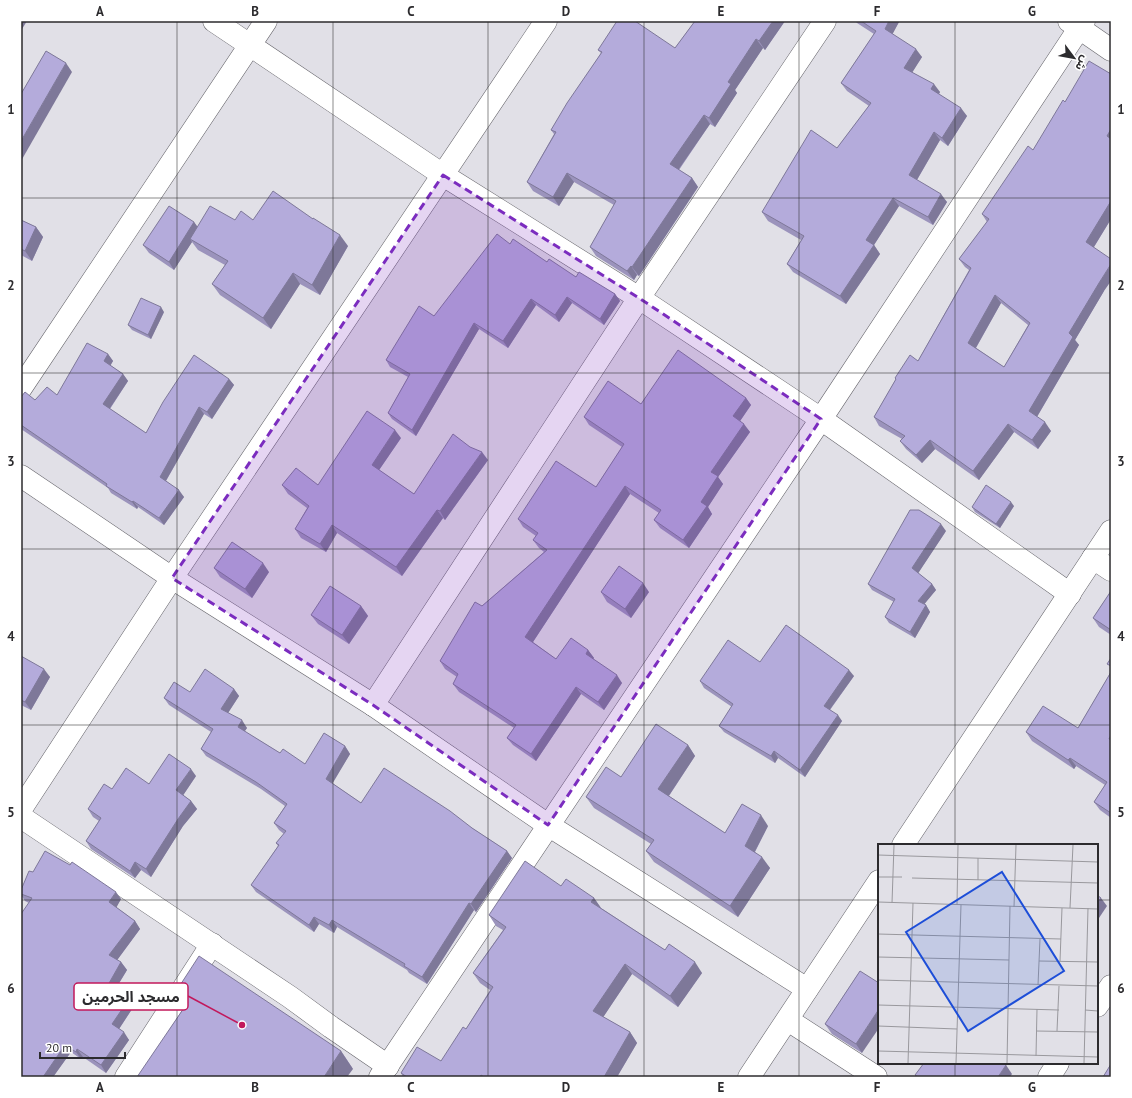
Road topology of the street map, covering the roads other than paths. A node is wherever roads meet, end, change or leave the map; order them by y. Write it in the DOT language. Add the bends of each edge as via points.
graph roads {
  1 [pos="214,21"];
  2 [pos="266,21"];
  3 [pos="546,21"];
  4 [pos="825,21"];
  5 [pos="1077,23"];
  6 [pos="250,45"];
  7 [pos="1111,50"];
  8 [pos="443,174"];
  9 [pos="639,298"];
  10 [pos="21,388"];
  11 [pos="821,419"];
  12 [pos="21,476"];
  13 [pos="1111,532"];
  14 [pos="1093,558"];
  15 [pos="1111,570"];
  16 [pos="172,578"];
  17 [pos="1070,594"];
  18 [pos="373,705"];
  19 [pos="21,809"];
  20 [pos="21,817"];
  21 [pos="548,825"];
  22 [pos="904,844"];
  23 [pos="878,882"];
  24 [pos="212,944"];
  25 [pos="1111,986"];
  26 [pos="807,989"];
  27 [pos="1098,1005"];
  28 [pos="788,1020"];
  29 [pos="1057,1064"];
  30 [pos="384,1071"];
  31 [pos="126,1077"];
  32 [pos="749,1077"];
  33 [pos="876,1077"];
  34 [pos="1049,1077"];
  1 -- 6 [label="street"];
  2 -- 6 [label="street"];
  3 -- 8 [label="street"];
  4 -- 9 [label="street"];
  5 -- 7 [label="street"];
  5 -- 11 [label="street"];
  6 -- 8 [label="street"];
  6 -- 10 [label="street"];
  8 -- 9 [label="street"];
  8 -- 16 [label="street"];
  9 -- 11 [label="street"];
  9 -- 18 [label="street"];
  11 -- 17 [label="street"];
  11 -- 21 [label="street"];
  12 -- 16 [label="street"];
  13 -- 14 [label="street"];
  14 -- 15 [label="street"];
  14 -- 17 [label="street"];
  16 -- 18 [label="street"];
  16 -- 19 [label="street"];
  17 -- 22 [label="street"];
  18 -- 21 [label="street"];
  20 -- 24 [label="street"];
  21 -- 26 [label="street"];
  21 -- 30 [label="street"];
  23 -- 26 [label="street"];
  24 -- 30 [label="street" via="290,997"];
  24 -- 31 [label="street"];
  25 -- 27 [label="street"];
  26 -- 28 [label="street"];
  28 -- 32 [label="street"];
  28 -- 33 [label="street"];
  29 -- 34 [label="street"];
}
